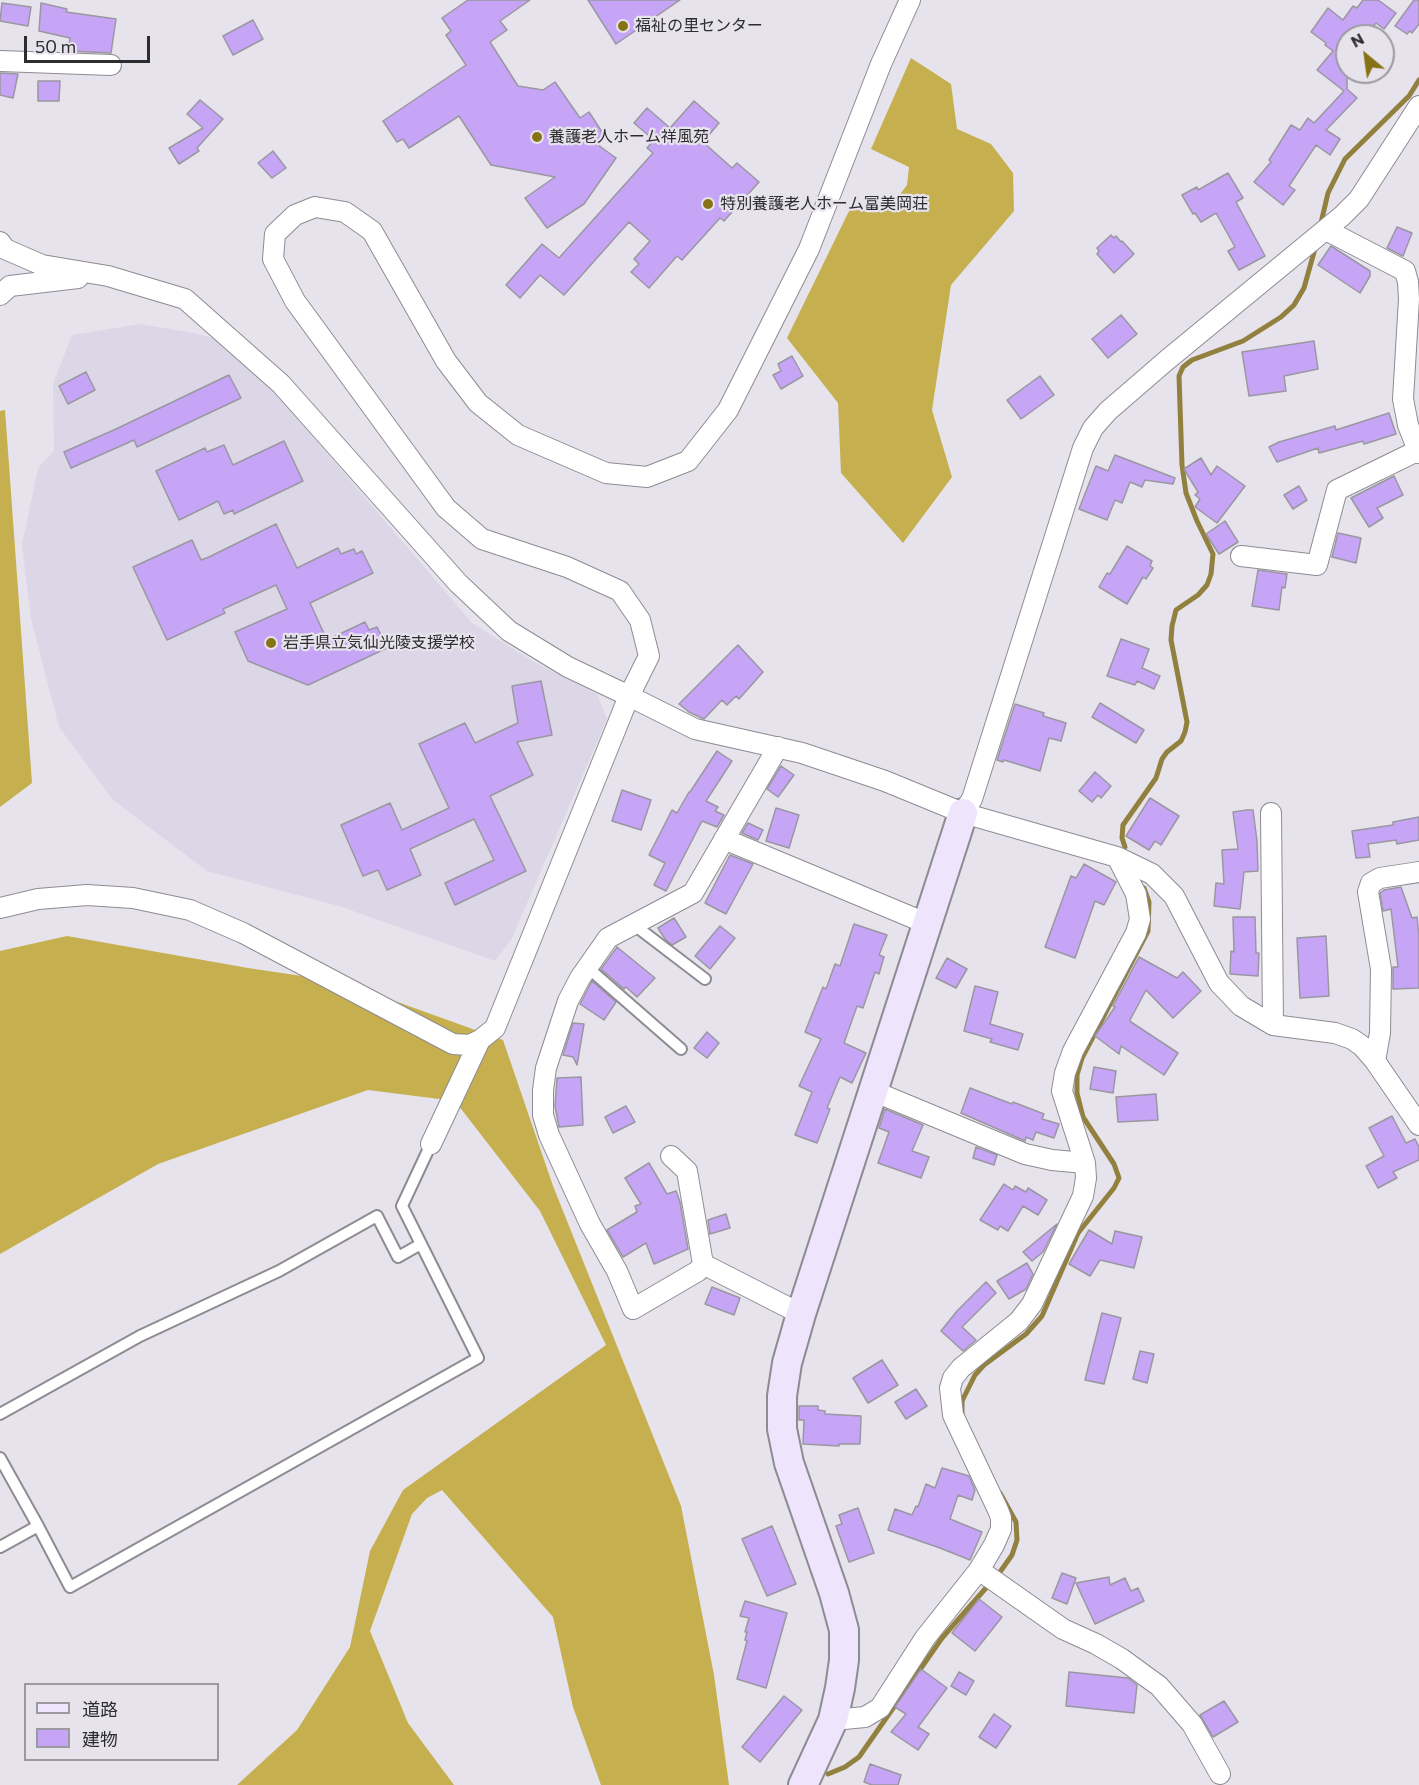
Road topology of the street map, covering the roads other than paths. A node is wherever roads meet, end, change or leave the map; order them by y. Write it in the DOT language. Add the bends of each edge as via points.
graph roads {
  1 [pos="910,0"];
  2 [pos="0,61"];
  3 [pos="111,65"];
  4 [pos="1419,106"];
  5 [pos="1320,235"];
  6 [pos="0,242"];
  7 [pos="108,276"];
  8 [pos="0,295"];
  9 [pos="1418,452"];
  10 [pos="1240,556"];
  11 [pos="629,696"];
  12 [pos="778,747"];
  13 [pos="963,813"];
  14 [pos="1271,813"];
  15 [pos="724,839"];
  16 [pos="1117,857"];
  17 [pos="1419,872"];
  18 [pos="0,908"];
  19 [pos="633,924"];
  20 [pos="928,924"];
  21 [pos="587,967"];
  22 [pos="705,979"];
  23 [pos="1273,1025"];
  24 [pos="480,1040"];
  25 [pos="681,1049"];
  26 [pos="1375,1060"];
  27 [pos="873,1092"];
  28 [pos="1419,1125"];
  29 [pos="431,1144"];
  30 [pos="671,1156"];
  31 [pos="1085,1163"];
  32 [pos="421,1244"];
  33 [pos="703,1264"];
  34 [pos="801,1314"];
  35 [pos="0,1414"];
  36 [pos="0,1458"];
  37 [pos="38,1526"];
  38 [pos="0,1547"];
  39 [pos="986,1576"];
  40 [pos="833,1720"];
  41 [pos="1220,1774"];
  42 [pos="803,1785"];
  1 -- 11 [label="street" via="809,249 728,410 688,461 647,477 606,474 518,435 478,403 446,361 372,231 345,212 315,207 295,215 275,234 273,259 295,301 446,508 482,539 567,567 620,591 640,620 649,656"];
  2 -- 3 [label="street"];
  4 -- 5 [label="street" via="1359,200"];
  5 -- 9 [label="street" via="1405,271 1409,299 1403,399"];
  5 -- 13 [label="street" via="1167,360 1093,428 1083,448 972,799"];
  6 -- 7 [label="street" via="5,249 42,265"];
  7 -- 8 [label="street" via="10,286"];
  7 -- 11 [label="street" via="185,299 281,384 458,583 509,631 568,667"];
  9 -- 10 [label="street" via="1338,490 1317,565"];
  11 -- 12 [label="street" via="695,729"];
  11 -- 24 [label="street" via="495,1028"];
  12 -- 13 [label="street" via="885,781"];
  12 -- 15 [label="street"];
  13 -- 16 [label="street"];
  13 -- 20 [label="street"];
  14 -- 23 [label="street"];
  15 -- 19 [label="street" via="693,893"];
  15 -- 20 [label="street"];
  16 -- 23 [label="street" via="1164,884 1219,984 1241,1006"];
  16 -- 31 [label="street" via="1136,894 1140,919 1074,1052 1062,1091"];
  17 -- 26 [label="street" via="1380,878 1371,883 1368,892 1381,969 1380,1033"];
  18 -- 24 [label="street" via="38,899 87,895 133,898 190,910 243,933 453,1044 470,1045"];
  19 -- 21 [label="street" via="608,938"];
  19 -- 22 [label="lane"];
  20 -- 27 [label="street"];
  21 -- 25 [label="lane"];
  21 -- 33 [label="street" via="568,1001 546,1068 543,1115 549,1135 633,1309 699,1271"];
  23 -- 26 [label="street" via="1335,1033 1352,1039"];
  24 -- 29 [label="street"];
  26 -- 28 [label="street"];
  27 -- 31 [label="street" via="1025,1154"];
  27 -- 34 [label="street"];
  29 -- 32 [label="lane" via="402,1206"];
  30 -- 33 [label="street" via="687,1171"];
  31 -- 39 [label="street" via="1083,1196 1032,1304 1019,1321 961,1368 950,1388 953,1415 1001,1518"];
  32 -- 35 [label="lane" via="398,1257 377,1216 279,1271 140,1336"];
  32 -- 37 [label="lane" via="478,1358 70,1587"];
  33 -- 34 [label="street"];
  34 -- 40 [label="street" via="783,1385 782,1429 789,1463 844,1630 844,1660"];
  36 -- 37 [label="lane"];
  37 -- 38 [label="lane"];
  39 -- 40 [label="street" via="925,1638 880,1707 865,1717"];
  39 -- 41 [label="street" via="1063,1629 1122,1659 1159,1686 1192,1725"];
  40 -- 42 [label="street"];
}
